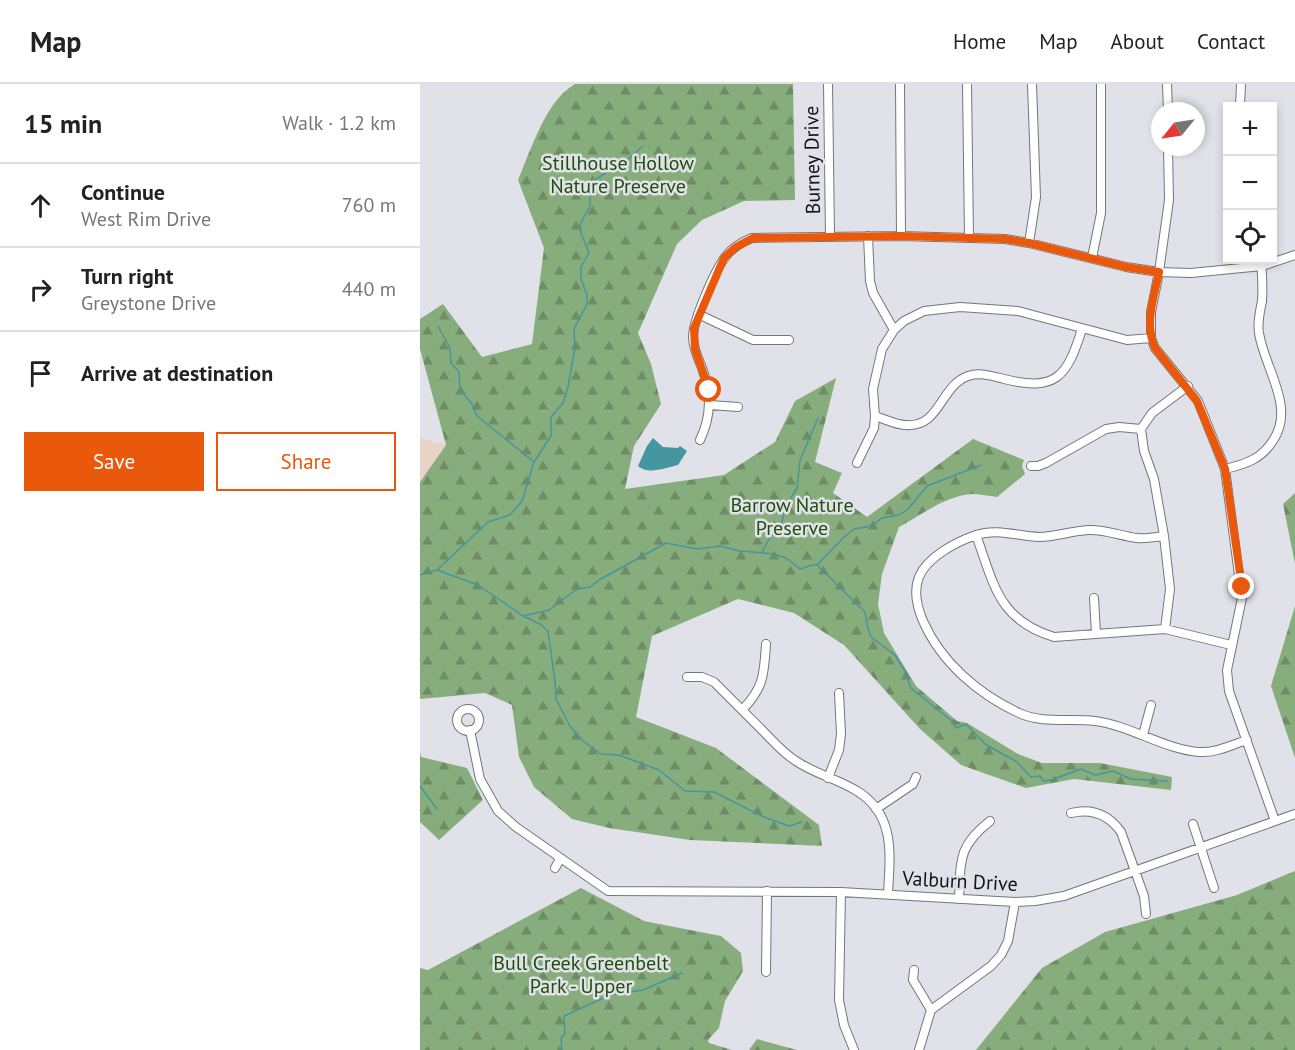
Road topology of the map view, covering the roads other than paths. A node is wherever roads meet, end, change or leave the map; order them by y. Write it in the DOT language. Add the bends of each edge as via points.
graph roads {
  1 [pos="828,84"];
  2 [pos="900,84"];
  3 [pos="967,84"];
  4 [pos="1032,84"];
  5 [pos="1101,84"];
  6 [pos="1167,84"];
  7 [pos="1241,84"];
  8 [pos="1168,102"];
  9 [pos="1240,102"];
  10 [pos="1168,156"];
  11 [pos="830,236"];
  12 [pos="868,236"];
  13 [pos="901,236"];
  14 [pos="969,237"];
  15 [pos="1029,243"];
  16 [pos="1295,255"];
  17 [pos="1092,258"];
  18 [pos="1277,259"];
  19 [pos="1254,264"];
  20 [pos="1261,264"];
  21 [pos="1159,272"];
  22 [pos="698,314"];
  23 [pos="1082,329"];
  24 [pos="894,330"];
  25 [pos="1151,338"];
  26 [pos="789,340"];
  27 [pos="1188,386"];
  28 [pos="710,405"];
  29 [pos="738,407"];
  30 [pos="875,416"];
  31 [pos="1141,429"];
  32 [pos="700,440"];
  33 [pos="857,463"];
  34 [pos="1031,466"];
  35 [pos="1225,469"];
  36 [pos="976,535"];
  37 [pos="1164,536"];
  38 [pos="1094,598"];
  39 [pos="1164,629"];
  40 [pos="1096,634"];
  41 [pos="766,644"];
  42 [pos="1231,645"];
  43 [pos="687,677"];
  44 [pos="839,693"];
  45 [pos="1151,705"];
  46 [pos="742,710"];
  47 [pos="470,730"];
  48 [pos="1143,735"];
  49 [pos="1247,740"];
  50 [pos="916,777"];
  51 [pos="828,778"];
  52 [pos="876,809"];
  53 [pos="1071,813"];
  54 [pos="1295,814"];
  55 [pos="990,821"];
  56 [pos="1275,821"];
  57 [pos="1193,824"];
  58 [pos="1201,849"];
  59 [pos="560,859"];
  60 [pos="555,868"];
  61 [pos="1135,872"];
  62 [pos="1214,888"];
  63 [pos="768,891"];
  64 [pos="841,892"];
  65 [pos="888,894"];
  66 [pos="959,899"];
  67 [pos="1015,902"];
  68 [pos="1146,914"];
  69 [pos="914,970"];
  70 [pos="766,972"];
  71 [pos="931,1010"];
  72 [pos="854,1050"];
  73 [pos="919,1050"];
  1 -- 11 [label="street, Burney Drive"];
  2 -- 13 [label="street"];
  3 -- 14 [label="street"];
  4 -- 15 [label="street" via="1035,197"];
  5 -- 17 [label="street" via="1101,213"];
  6 -- 8 [label="street"];
  7 -- 9 [label="street"];
  10 -- 21 [label="street" via="1169,200"];
  11 -- 12 [label="street"];
  11 -- 22 [label="street" via="761,237 745,241 724,258"];
  12 -- 13 [label="street"];
  12 -- 24 [label="street" via="873,292"];
  13 -- 14 [label="street"];
  14 -- 15 [label="street"];
  15 -- 17 [label="street"];
  16 -- 18 [label="street"];
  17 -- 21 [label="street"];
  19 -- 21 [label="street" via="1191,273"];
  20 -- 35 [label="street" via="1258,326 1263,354 1282,408 1282,423 1271,445 1255,460"];
  21 -- 25 [label="street" via="1151,312"];
  22 -- 26 [label="street" via="753,340"];
  22 -- 28 [label="street" via="693,339"];
  23 -- 24 [label="street" via="1018,311 960,307 924,311"];
  23 -- 25 [label="street" via="1127,340"];
  23 -- 30 [label="street" via="1066,369 1043,384 972,375 955,383 925,422 904,426"];
  24 -- 30 [label="street" via="882,349 876,373"];
  25 -- 27 [label="street" via="1161,356"];
  27 -- 31 [label="street" via="1152,413"];
  27 -- 35 [label="street"];
  28 -- 29 [label="street"];
  28 -- 32 [label="street"];
  30 -- 33 [label="street" via="874,428"];
  31 -- 34 [label="street" via="1106,429 1046,463"];
  31 -- 37 [label="street"];
  35 -- 42 [label="street" via="1242,598"];
  36 -- 37 [label="street" via="989,532 1045,536 1089,530 1140,538"];
  36 -- 40 [label="street" via="998,594 1017,620 1054,637"];
  36 -- 48 [label="street" via="938,555 918,578 917,606 945,658 999,703 1021,714 1037,719 1094,721"];
  37 -- 39 [label="street" via="1170,589"];
  38 -- 40 [label="street"];
  39 -- 40 [label="street"];
  39 -- 42 [label="street"];
  41 -- 46 [label="street" via="764,677 754,698"];
  42 -- 49 [label="street" via="1227,681"];
  43 -- 46 [label="street" via="714,682"];
  44 -- 51 [label="street" via="839,750"];
  45 -- 48 [label="street"];
  46 -- 51 [label="street" via="795,761"];
  47 -- 59 [label="street" via="480,779 502,821"];
  48 -- 49 [label="street" via="1200,752"];
  49 -- 56 [label="street"];
  50 -- 52 [label="street" via="913,784"];
  51 -- 52 [label="street" via="856,790"];
  52 -- 65 [label="street" via="891,849"];
  53 -- 61 [label="street" via="1083,810 1108,818 1121,832"];
  54 -- 56 [label="street, Valburn Drive"];
  55 -- 66 [label="street" via="965,846"];
  56 -- 58 [label="street, Valburn Drive"];
  57 -- 58 [label="street"];
  58 -- 61 [label="street, Valburn Drive"];
  58 -- 62 [label="street"];
  59 -- 60 [label="street"];
  59 -- 63 [label="street, Valburn Drive" via="608,891"];
  61 -- 67 [label="street, Valburn Drive" via="1064,896"];
  61 -- 68 [label="street"];
  63 -- 64 [label="street, Valburn Drive"];
  63 -- 70 [label="street"];
  64 -- 65 [label="street, Valburn Drive"];
  64 -- 72 [label="street" via="839,1000"];
  65 -- 66 [label="street, Valburn Drive"];
  66 -- 67 [label="street, Valburn Drive"];
  67 -- 71 [label="street" via="1008,941 1001,955"];
  69 -- 71 [label="street" via="913,980"];
  71 -- 73 [label="street"];
}
